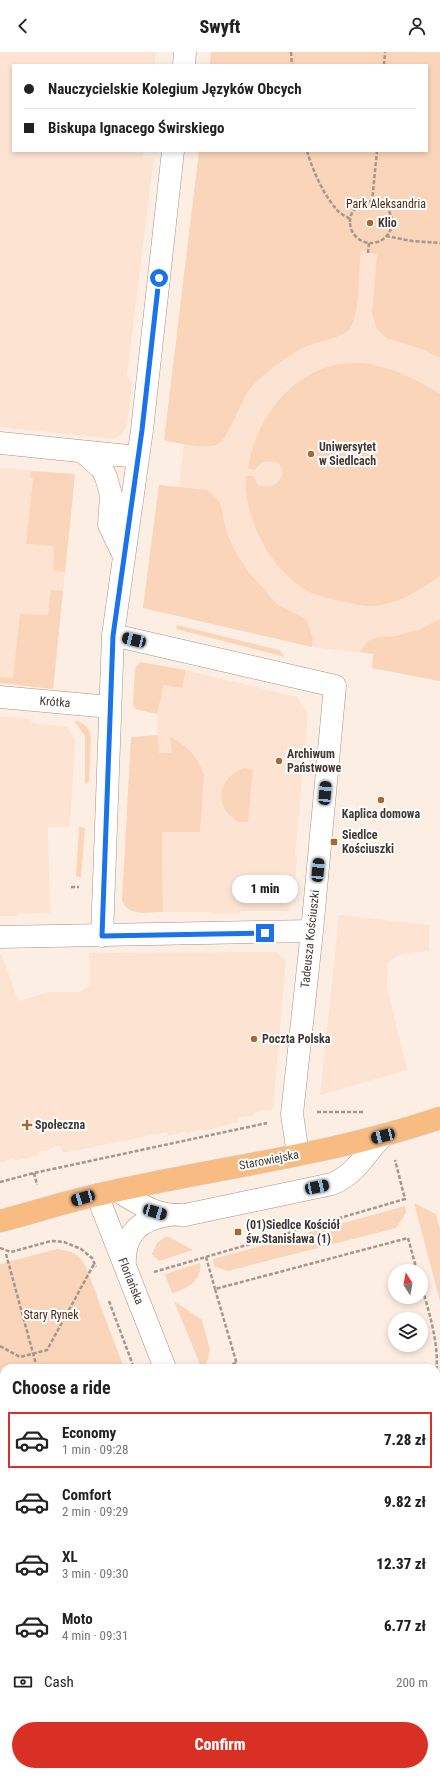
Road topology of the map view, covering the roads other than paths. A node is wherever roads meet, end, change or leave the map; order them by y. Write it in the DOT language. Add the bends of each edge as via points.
graph roads {
  1 [pos="185,52"];
  2 [pos="184,64"];
  3 [pos="173,152"];
  4 [pos="0,443"];
  5 [pos="83,452"];
  6 [pos="138,457"];
  7 [pos="124,556"];
  8 [pos="113,636"];
  9 [pos="0,697"];
  10 [pos="110,707"];
  11 [pos="312,931"];
  12 [pos="102,936"];
  13 [pos="0,937"];
  14 [pos="440,1118"];
  15 [pos="383,1136"];
  16 [pos="298,1154"];
  17 [pos="118,1190"];
  18 [pos="96,1195"];
  19 [pos="169,1215"];
  20 [pos="0,1221"];
  21 [pos="125,1267"];
  22 [pos="163,1364"];
  1 -- 2 [label="street"];
  3 -- 6 [label="street"];
  4 -- 5 [label="street"];
  5 -- 6 [label="street"];
  5 -- 7 [label="street" via="102,469 106,477 111,495 109,525"];
  6 -- 7 [label="street"];
  7 -- 8 [label="street"];
  8 -- 10 [label="street"];
  8 -- 11 [label="street, Tadeusza Kościuszki" via="335,686"];
  9 -- 10 [label="street, Krótka"];
  10 -- 12 [label="street"];
  11 -- 12 [label="street"];
  11 -- 16 [label="street, Tadeusza Kościuszki" via="292,1114"];
  12 -- 13 [label="street"];
  14 -- 15 [label="main road, Starowiejska"];
  15 -- 16 [label="main road, Starowiejska"];
  15 -- 19 [label="street" via="344,1179 332,1184 185,1215"];
  16 -- 17 [label="main road, Starowiejska"];
  17 -- 18 [label="main road, Starowiejska"];
  17 -- 19 [label="street" via="144,1206"];
  18 -- 20 [label="main road, Starowiejska"];
  18 -- 21 [label="street, Floriańska"];
  19 -- 21 [label="street" via="144,1222 134,1231 124,1255"];
  21 -- 22 [label="street, Floriańska"];
}
